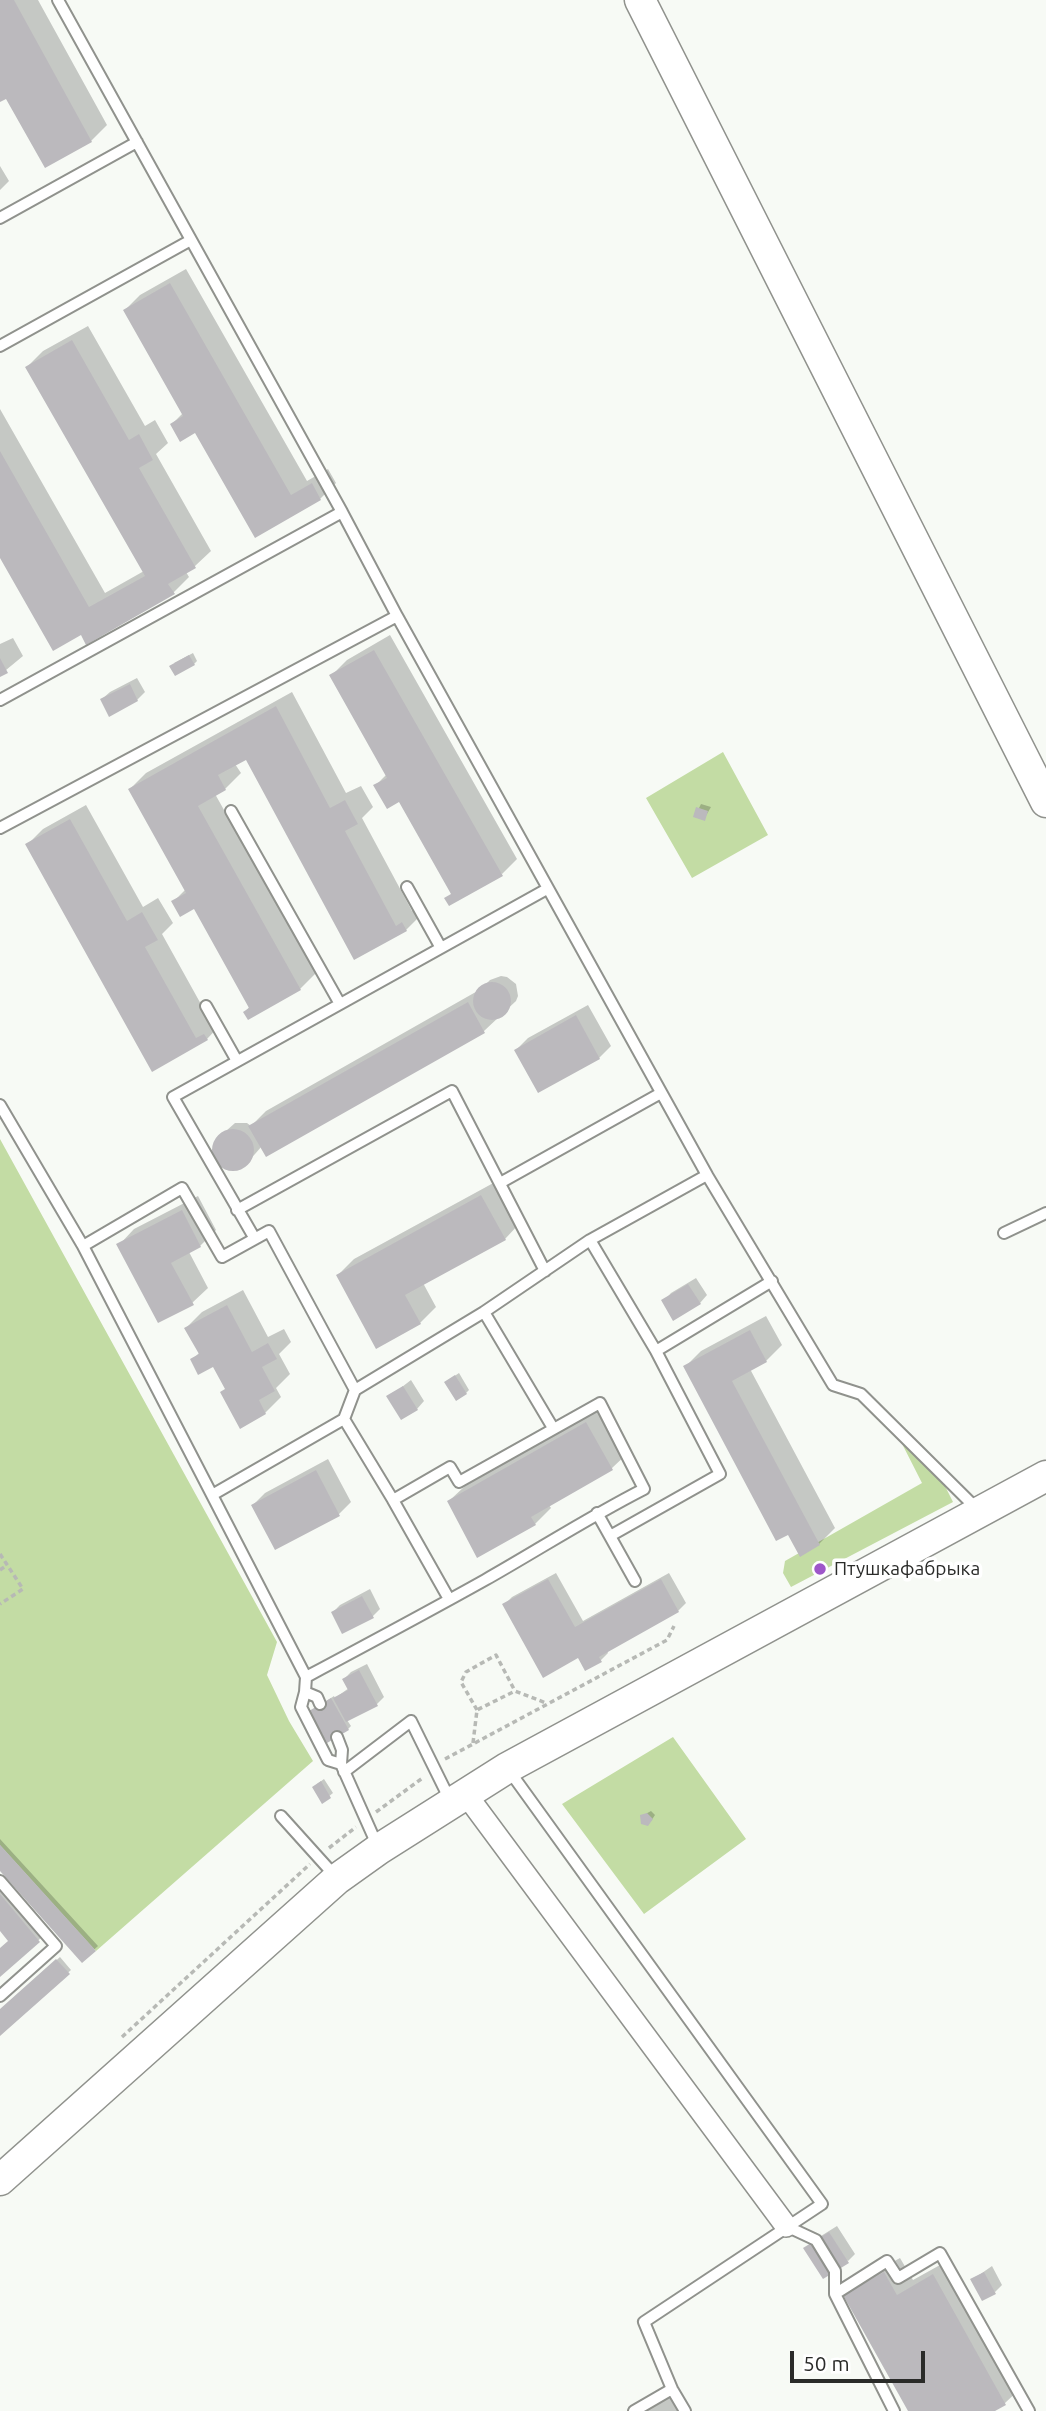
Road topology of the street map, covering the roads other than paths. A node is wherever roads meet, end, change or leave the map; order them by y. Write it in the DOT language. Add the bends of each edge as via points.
graph roads {
  1 [pos="58,0"];
  2 [pos="639,0"];
  3 [pos="137,142"];
  4 [pos="0,218"];
  5 [pos="191,240"];
  6 [pos="0,346"];
  7 [pos="342,512"];
  8 [pos="397,615"];
  9 [pos="0,700"];
  10 [pos="1046,802"];
  11 [pos="231,811"];
  12 [pos="0,828"];
  13 [pos="407,887"];
  14 [pos="547,889"];
  15 [pos="441,948"];
  16 [pos="340,1004"];
  17 [pos="206,1006"];
  18 [pos="237,1061"];
  19 [pos="661,1093"];
  20 [pos="0,1105"];
  21 [pos="707,1175"];
  22 [pos="500,1183"];
  23 [pos="237,1210"];
  24 [pos="1046,1213"];
  25 [pos="1004,1233"];
  26 [pos="255,1239"];
  27 [pos="590,1240"];
  28 [pos="83,1246"];
  29 [pos="545,1271"];
  30 [pos="772,1281"];
  31 [pos="484,1312"];
  32 [pos="656,1351"];
  33 [pos="355,1390"];
  34 [pos="344,1419"];
  35 [pos="553,1428"];
  36 [pos="1046,1476"];
  37 [pos="212,1495"];
  38 [pos="393,1500"];
  39 [pos="981,1512"];
  40 [pos="597,1513"];
  41 [pos="610,1536"];
  42 [pos="635,1581"];
  43 [pos="449,1600"];
  44 [pos="306,1677"];
  45 [pos="305,1692"];
  46 [pos="320,1704"];
  47 [pos="337,1737"];
  48 [pos="342,1768"];
  49 [pos="507,1768"];
  50 [pos="458,1797"];
  51 [pos="281,1816"];
  52 [pos="379,1849"];
  53 [pos="337,1879"];
  54 [pos="0,1881"];
  55 [pos="0,1996"];
  56 [pos="0,2180"];
  57 [pos="786,2227"];
  58 [pos="835,2294"];
  59 [pos="672,2389"];
  60 [pos="634,2411"];
  61 [pos="685,2411"];
  62 [pos="894,2411"];
  63 [pos="1030,2411"];
  1 -- 3 [label="lane"];
  2 -- 10 [label="main road"];
  3 -- 4 [label="lane"];
  3 -- 5 [label="lane"];
  5 -- 6 [label="lane"];
  5 -- 7 [label="lane"];
  7 -- 8 [label="lane"];
  7 -- 9 [label="lane"];
  8 -- 12 [label="lane"];
  8 -- 14 [label="lane"];
  11 -- 16 [label="lane"];
  13 -- 15 [label="lane"];
  14 -- 15 [label="lane"];
  14 -- 19 [label="lane"];
  15 -- 16 [label="lane"];
  16 -- 18 [label="lane"];
  17 -- 18 [label="lane"];
  18 -- 23 [label="lane" via="173,1097"];
  19 -- 21 [label="lane"];
  19 -- 22 [label="lane"];
  20 -- 28 [label="lane"];
  21 -- 27 [label="lane"];
  21 -- 30 [label="lane"];
  22 -- 23 [label="lane" via="452,1091"];
  22 -- 29 [label="lane"];
  23 -- 26 [label="lane"];
  24 -- 25 [label="lane"];
  26 -- 28 [label="lane" via="222,1257 182,1188"];
  26 -- 33 [label="lane" via="269,1231"];
  27 -- 29 [label="lane"];
  27 -- 32 [label="lane"];
  28 -- 37 [label="lane"];
  29 -- 31 [label="lane"];
  30 -- 32 [label="lane"];
  30 -- 39 [label="lane" via="833,1384 861,1394"];
  31 -- 33 [label="lane"];
  31 -- 35 [label="lane"];
  32 -- 41 [label="lane" via="720,1474"];
  33 -- 34 [label="lane"];
  34 -- 37 [label="lane"];
  34 -- 38 [label="lane"];
  35 -- 38 [label="lane" via="459,1482 450,1466"];
  35 -- 40 [label="lane" via="600,1403 644,1489"];
  36 -- 39 [label="main road"];
  37 -- 44 [label="lane"];
  38 -- 43 [label="lane"];
  39 -- 49 [label="main road"];
  40 -- 41 [label="lane"];
  40 -- 43 [label="lane"];
  41 -- 42 [label="lane"];
  43 -- 44 [label="lane"];
  44 -- 45 [label="lane"];
  45 -- 46 [label="lane" via="317,1697"];
  45 -- 48 [label="lane" via="300,1707 322,1751"];
  47 -- 48 [label="lane"];
  48 -- 50 [label="lane" via="411,1721"];
  48 -- 52 [label="lane"];
  49 -- 50 [label="main road"];
  49 -- 57 [label="lane" via="822,2204"];
  50 -- 52 [label="main road"];
  50 -- 57 [label="street"];
  51 -- 53 [label="lane"];
  52 -- 53 [label="main road"];
  53 -- 56 [label="main road"];
  54 -- 55 [label="lane" via="56,1946"];
  57 -- 58 [label="lane" via="816,2240 835,2272"];
  57 -- 59 [label="lane" via="644,2322"];
  58 -- 62 [label="lane"];
  58 -- 63 [label="lane" via="887,2261 898,2278 940,2253"];
  59 -- 60 [label="lane"];
  59 -- 61 [label="lane"];
}
